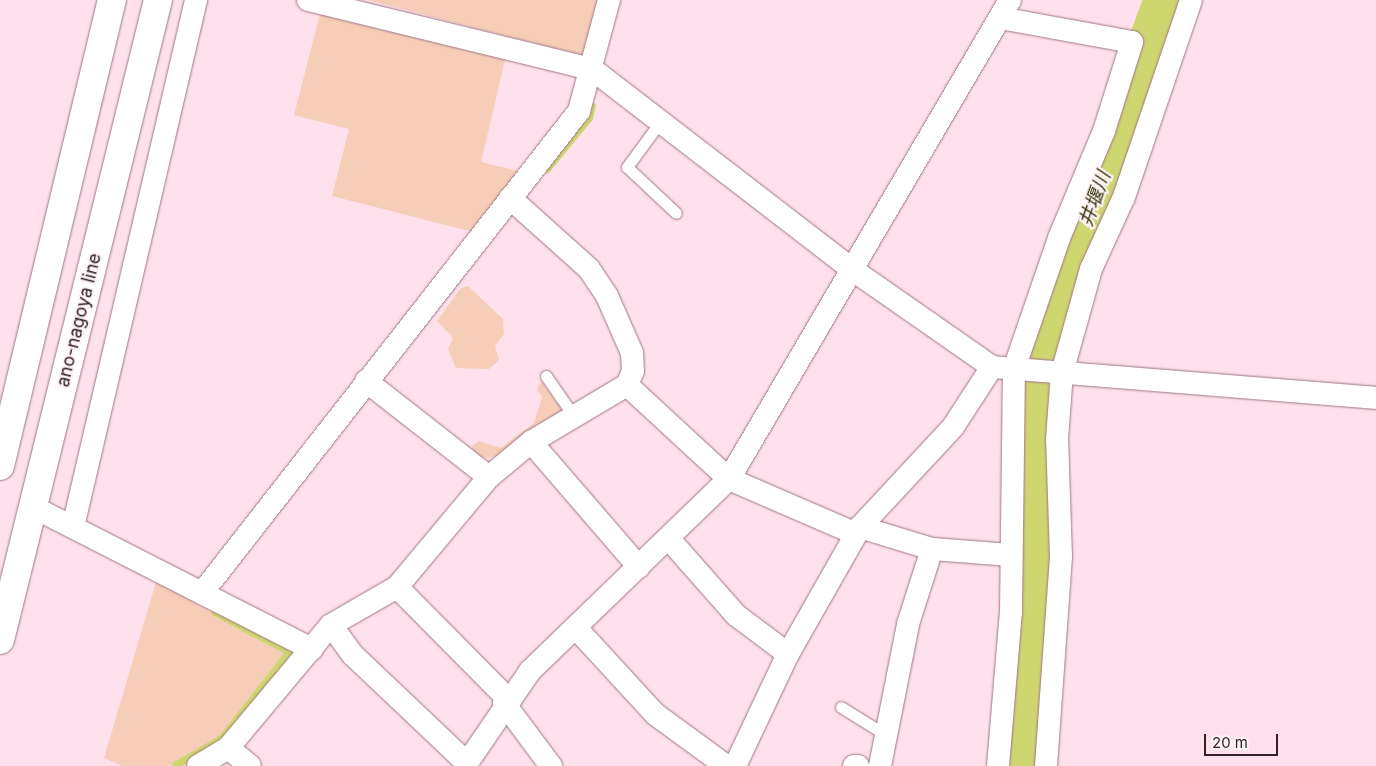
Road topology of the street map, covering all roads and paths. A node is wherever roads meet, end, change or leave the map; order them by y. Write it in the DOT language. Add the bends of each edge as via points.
graph roads {
  1 [pos="112,0"];
  2 [pos="158,0"];
  3 [pos="196,0"];
  4 [pos="308,0"];
  5 [pos="609,0"];
  6 [pos="1191,0"];
  7 [pos="1005,9"];
  8 [pos="592,69"];
  9 [pos="660,122"];
  10 [pos="510,198"];
  11 [pos="676,213"];
  12 [pos="854,270"];
  13 [pos="992,367"];
  14 [pos="1018,369"];
  15 [pos="1061,373"];
  16 [pos="546,376"];
  17 [pos="366,381"];
  18 [pos="627,385"];
  19 [pos="1376,398"];
  20 [pos="572,415"];
  21 [pos="531,442"];
  22 [pos="0,466"];
  23 [pos="489,477"];
  24 [pos="729,479"];
  25 [pos="33,506"];
  26 [pos="73,527"];
  27 [pos="858,531"];
  28 [pos="669,539"];
  29 [pos="932,549"];
  30 [pos="1011,555"];
  31 [pos="640,567"];
  32 [pos="397,587"];
  33 [pos="202,592"];
  34 [pos="332,625"];
  35 [pos="576,628"];
  36 [pos="0,640"];
  37 [pos="312,648"];
  38 [pos="788,654"];
  39 [pos="506,701"];
  40 [pos="841,707"];
  41 [pos="886,735"];
  42 [pos="228,748"];
  43 [pos="466,764"];
  44 [pos="735,765"];
  45 [pos="198,766"];
  46 [pos="250,766"];
  47 [pos="551,766"];
  48 [pos="880,766"];
  49 [pos="998,766"];
  50 [pos="1046,766"];
  1 -- 22 [label="main road"];
  2 -- 25 [label="main road, ano-nagoya line"];
  3 -- 26 [label="street"];
  4 -- 8 [label="street"];
  5 -- 8 [label="street"];
  6 -- 15 [label="street" via="1124,197 1091,270"];
  7 -- 12 [label="street"];
  7 -- 14 [label="street" via="1132,42 1101,139 1059,238"];
  8 -- 9 [label="street"];
  8 -- 10 [label="street" via="579,111"];
  9 -- 11 [label="lane" via="627,167"];
  9 -- 12 [label="street"];
  10 -- 17 [label="street"];
  10 -- 18 [label="street" via="589,269 607,296 632,353 632,371"];
  12 -- 13 [label="street"];
  12 -- 24 [label="street"];
  13 -- 14 [label="street"];
  13 -- 27 [label="street" via="953,427"];
  14 -- 15 [label="street"];
  14 -- 30 [label="street"];
  15 -- 19 [label="street"];
  15 -- 50 [label="street" via="1057,439 1061,557"];
  16 -- 20 [label="lane"];
  17 -- 23 [label="street"];
  17 -- 33 [label="street"];
  18 -- 20 [label="street"];
  18 -- 24 [label="street"];
  20 -- 21 [label="street"];
  21 -- 23 [label="street"];
  21 -- 31 [label="street"];
  23 -- 32 [label="street"];
  24 -- 27 [label="street"];
  24 -- 28 [label="street"];
  25 -- 26 [label="street"];
  25 -- 36 [label="main road, ano-nagoya line"];
  26 -- 33 [label="street"];
  27 -- 29 [label="street"];
  27 -- 38 [label="street"];
  28 -- 31 [label="street"];
  28 -- 38 [label="street" via="736,615"];
  29 -- 30 [label="street"];
  29 -- 41 [label="street" via="908,624"];
  30 -- 49 [label="street"];
  31 -- 35 [label="street"];
  32 -- 34 [label="street"];
  32 -- 39 [label="street"];
  33 -- 37 [label="street"];
  34 -- 37 [label="street"];
  34 -- 43 [label="street" via="353,655"];
  35 -- 39 [label="street"];
  35 -- 44 [label="street" via="654,714"];
  37 -- 42 [label="street"];
  38 -- 44 [label="street"];
  39 -- 43 [label="street"];
  39 -- 47 [label="street"];
  40 -- 41 [label="lane"];
  41 -- 48 [label="street"];
  42 -- 45 [label="street"];
  42 -- 46 [label="street"];
}
